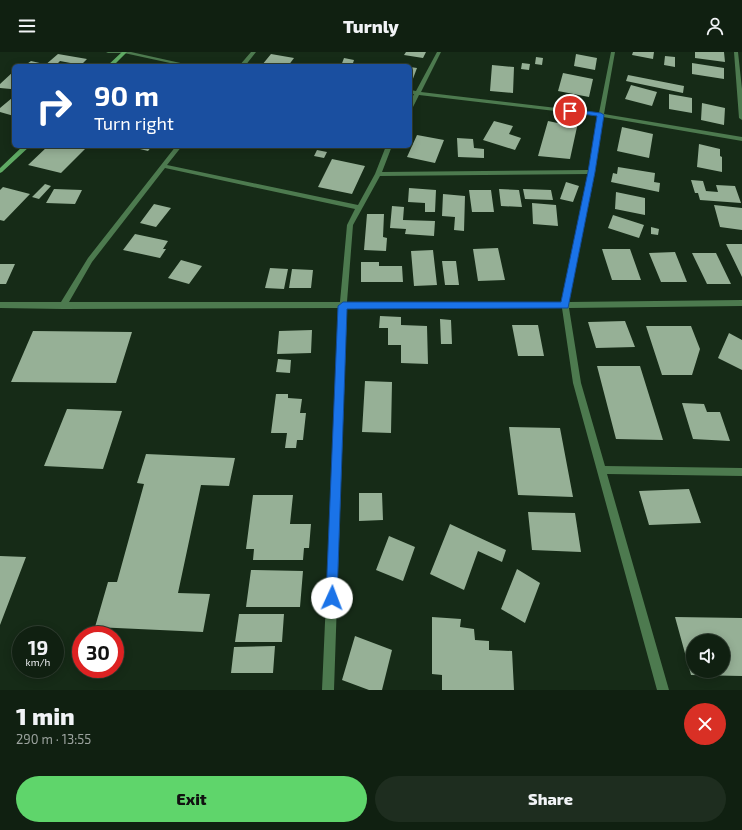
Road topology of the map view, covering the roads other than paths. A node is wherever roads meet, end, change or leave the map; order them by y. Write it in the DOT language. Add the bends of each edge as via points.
graph roads {
  1 [pos="108,52"];
  2 [pos="124,52"];
  3 [pos="254,52"];
  4 [pos="439,52"];
  5 [pos="613,52"];
  6 [pos="736,52"];
  7 [pos="112,64"];
  8 [pos="181,64"];
  9 [pos="244,64"];
  10 [pos="412,92"];
  11 [pos="418,93"];
  12 [pos="412,104"];
  13 [pos="601,115"];
  14 [pos="742,118"];
  15 [pos="742,139"];
  16 [pos="25,148"];
  17 [pos="177,148"];
  18 [pos="388,148"];
  19 [pos="163,166"];
  20 [pos="0,171"];
  21 [pos="592,172"];
  22 [pos="378,174"];
  23 [pos="360,208"];
  24 [pos="742,303"];
  25 [pos="0,305"];
  26 [pos="565,305"];
  27 [pos="62,306"];
  28 [pos="343,306"];
  29 [pos="602,470"];
  30 [pos="742,472"];
  31 [pos="328,690"];
  32 [pos="663,690"];
  1 -- 2 [label="street"];
  2 -- 7 [label="main road"];
  2 -- 8 [label="street"];
  3 -- 9 [label="street"];
  4 -- 11 [label="street"];
  5 -- 13 [label="street"];
  6 -- 14 [label="street"];
  10 -- 11 [label="street"];
  11 -- 12 [label="street"];
  11 -- 13 [label="street"];
  13 -- 15 [label="street"];
  13 -- 21 [label="street"];
  16 -- 20 [label="main road"];
  17 -- 19 [label="street"];
  18 -- 22 [label="street"];
  19 -- 23 [label="street"];
  19 -- 27 [label="street" via="90,260"];
  21 -- 22 [label="street"];
  21 -- 26 [label="street"];
  22 -- 23 [label="street"];
  23 -- 28 [label="street" via="350,225"];
  24 -- 26 [label="street"];
  25 -- 27 [label="street"];
  26 -- 28 [label="street"];
  26 -- 29 [label="street" via="577,383"];
  27 -- 28 [label="street"];
  28 -- 31 [label="street"];
  29 -- 30 [label="street"];
  29 -- 32 [label="street"];
}
